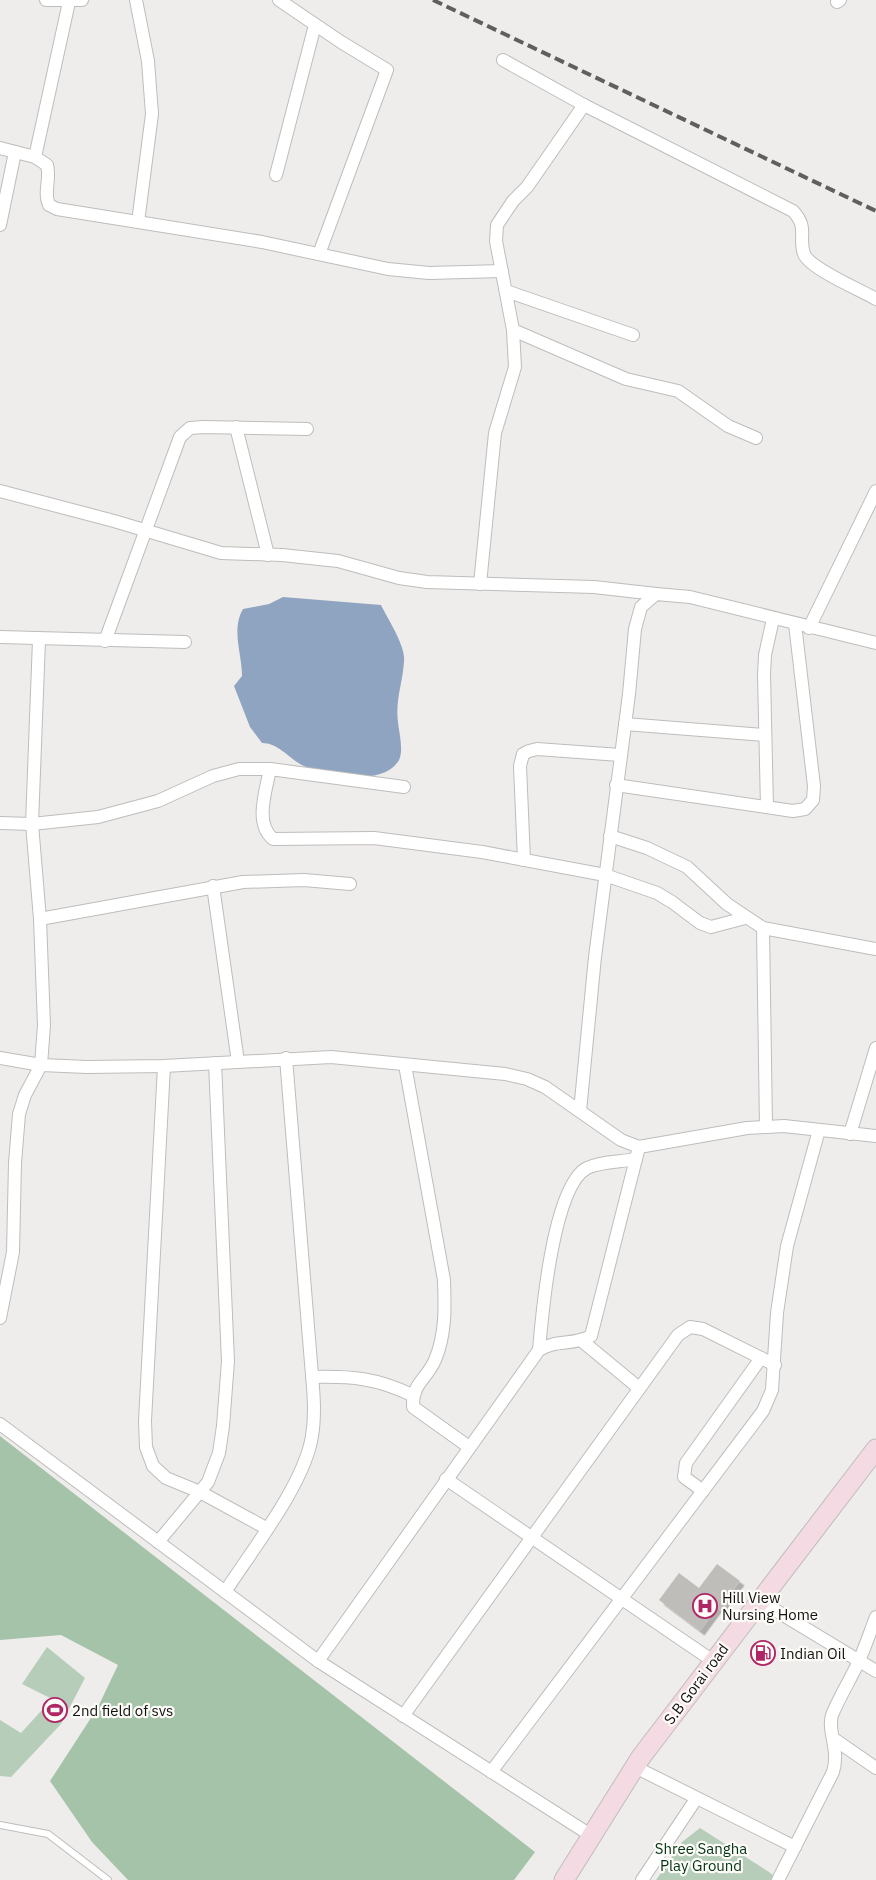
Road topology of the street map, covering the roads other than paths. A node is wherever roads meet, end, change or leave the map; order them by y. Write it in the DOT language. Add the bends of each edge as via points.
graph roads {
  1 [pos="46,0"];
  2 [pos="82,0"];
  3 [pos="136,0"];
  4 [pos="279,0"];
  5 [pos="69,2"];
  6 [pos="315,25"];
  7 [pos="503,60"];
  8 [pos="584,105"];
  9 [pos="0,148"];
  10 [pos="15,152"];
  11 [pos="34,157"];
  12 [pos="276,175"];
  13 [pos="138,222"];
  14 [pos="0,225"];
  15 [pos="319,254"];
  16 [pos="502,271"];
  17 [pos="506,291"];
  18 [pos="876,298"];
  19 [pos="513,330"];
  20 [pos="633,335"];
  21 [pos="236,427"];
  22 [pos="307,429"];
  23 [pos="756,438"];
  24 [pos="0,491"];
  25 [pos="876,491"];
  26 [pos="145,531"];
  27 [pos="268,555"];
  28 [pos="480,584"];
  29 [pos="656,594"];
  30 [pos="773,619"];
  31 [pos="795,624"];
  32 [pos="809,628"];
  33 [pos="0,637"];
  34 [pos="38,640"];
  35 [pos="104,641"];
  36 [pos="185,642"];
  37 [pos="876,643"];
  38 [pos="625,724"];
  39 [pos="765,735"];
  40 [pos="620,755"];
  41 [pos="270,769"];
  42 [pos="616,785"];
  43 [pos="404,787"];
  44 [pos="767,807"];
  45 [pos="0,823"];
  46 [pos="32,824"];
  47 [pos="610,836"];
  48 [pos="524,860"];
  49 [pos="605,875"];
  50 [pos="350,884"];
  51 [pos="213,886"];
  52 [pos="745,918"];
  53 [pos="40,919"];
  54 [pos="763,928"];
  55 [pos="876,949"];
  56 [pos="876,1048"];
  57 [pos="0,1058"];
  58 [pos="286,1058"];
  59 [pos="238,1062"];
  60 [pos="215,1063"];
  61 [pos="42,1065"];
  62 [pos="405,1065"];
  63 [pos="164,1066"];
  64 [pos="580,1111"];
  65 [pos="766,1127"];
  66 [pos="819,1130"];
  67 [pos="850,1134"];
  68 [pos="876,1136"];
  69 [pos="638,1153"];
  70 [pos="0,1318"];
  71 [pos="582,1341"];
  72 [pos="539,1350"];
  73 [pos="760,1358"];
  74 [pos="775,1365"];
  75 [pos="312,1377"];
  76 [pos="639,1388"];
  77 [pos="412,1395"];
  78 [pos="0,1424"];
  79 [pos="469,1447"];
  80 [pos="876,1449"];
  81 [pos="446,1479"];
  82 [pos="703,1491"];
  83 [pos="200,1492"];
  84 [pos="266,1528"];
  85 [pos="531,1537"];
  86 [pos="158,1542"];
  87 [pos="225,1592"];
  88 [pos="620,1598"];
  89 [pos="760,1601"];
  90 [pos="876,1617"];
  91 [pos="318,1661"];
  92 [pos="859,1661"];
  93 [pos="713,1662"];
  94 [pos="876,1671"];
  95 [pos="403,1716"];
  96 [pos="834,1739"];
  97 [pos="635,1767"];
  98 [pos="876,1768"];
  99 [pos="491,1772"];
  100 [pos="696,1799"];
  101 [pos="0,1825"];
  102 [pos="592,1836"];
  103 [pos="795,1846"];
  104 [pos="108,1880"];
  105 [pos="564,1880"];
  106 [pos="642,1880"];
  107 [pos="778,1880"];
  1 -- 5 [label="street"];
  2 -- 5 [label="street"];
  3 -- 13 [label="street" via="148,61 152,114"];
  4 -- 6 [label="street"];
  5 -- 11 [label="street"];
  6 -- 12 [label="street"];
  6 -- 15 [label="street" via="387,70"];
  7 -- 8 [label="street"];
  8 -- 16 [label="street" via="497,225 496,242"];
  8 -- 18 [label="street" via="793,212 801,219 804,255 813,265"];
  9 -- 10 [label="street"];
  10 -- 11 [label="street"];
  10 -- 14 [label="street"];
  11 -- 13 [label="street" via="47,165 50,173 46,198 49,205"];
  13 -- 15 [label="street"];
  15 -- 16 [label="street" via="411,272"];
  16 -- 17 [label="street"];
  17 -- 19 [label="street"];
  17 -- 20 [label="street"];
  19 -- 23 [label="street" via="626,379 678,392 732,429"];
  19 -- 28 [label="street" via="515,367 495,433"];
  21 -- 22 [label="street"];
  21 -- 26 [label="street" via="190,428 180,437"];
  21 -- 27 [label="street"];
  24 -- 26 [label="street"];
  25 -- 32 [label="street"];
  26 -- 27 [label="street" via="221,553"];
  26 -- 35 [label="street"];
  27 -- 28 [label="street" via="338,561 399,578 427,582"];
  28 -- 29 [label="street"];
  29 -- 30 [label="street" via="690,597"];
  29 -- 38 [label="street" via="641,607 635,629"];
  30 -- 31 [label="street"];
  30 -- 39 [label="street" via="766,655"];
  31 -- 32 [label="street"];
  31 -- 44 [label="street" via="813,800 806,809 793,811"];
  32 -- 37 [label="street"];
  33 -- 34 [label="street"];
  34 -- 35 [label="street"];
  34 -- 46 [label="street"];
  35 -- 36 [label="street"];
  38 -- 39 [label="street"];
  38 -- 40 [label="street"];
  39 -- 44 [label="street"];
  40 -- 42 [label="street"];
  40 -- 48 [label="street" via="537,750 523,754 520,766"];
  41 -- 43 [label="street"];
  41 -- 46 [label="street" via="239,770 213,776 158,801 98,818"];
  41 -- 48 [label="street" via="262,820 265,833 273,839 374,838 447,846"];
  42 -- 44 [label="street"];
  42 -- 47 [label="street"];
  45 -- 46 [label="street"];
  46 -- 53 [label="street"];
  47 -- 49 [label="street"];
  47 -- 52 [label="street" via="647,848 687,867"];
  48 -- 49 [label="street"];
  49 -- 52 [label="street" via="657,893 711,927"];
  49 -- 64 [label="street"];
  50 -- 51 [label="street" via="273,880"];
  51 -- 53 [label="street"];
  51 -- 59 [label="street"];
  52 -- 54 [label="street"];
  53 -- 61 [label="street" via="44,1025"];
  54 -- 55 [label="street"];
  54 -- 65 [label="street"];
  56 -- 67 [label="street"];
  57 -- 61 [label="street"];
  58 -- 59 [label="street"];
  58 -- 62 [label="street" via="331,1058"];
  58 -- 75 [label="street"];
  59 -- 60 [label="street"];
  60 -- 63 [label="street"];
  60 -- 83 [label="street" via="228,1361 220,1453 208,1482"];
  61 -- 63 [label="street"];
  61 -- 70 [label="street" via="25,1095 19,1114 13,1252"];
  62 -- 64 [label="street" via="527,1079"];
  62 -- 77 [label="street" via="444,1280 446,1310 434,1362"];
  63 -- 83 [label="street" via="146,1447 153,1466 166,1478"];
  64 -- 69 [label="street"];
  65 -- 66 [label="street"];
  65 -- 69 [label="street" via="747,1128"];
  66 -- 67 [label="street"];
  66 -- 74 [label="street" via="787,1246 777,1313"];
  67 -- 68 [label="street"];
  69 -- 71 [label="street" via="595,1325 591,1336"];
  69 -- 72 [label="street" via="586,1169 576,1178 549,1260"];
  71 -- 72 [label="street" via="550,1343"];
  71 -- 76 [label="street"];
  72 -- 79 [label="street"];
  73 -- 74 [label="street"];
  73 -- 76 [label="street" via="703,1329 690,1327 678,1336"];
  73 -- 82 [label="street" via="686,1463 684,1477"];
  74 -- 82 [label="street" via="772,1390 763,1410"];
  75 -- 77 [label="street" via="356,1376 391,1384"];
  75 -- 84 [label="street" via="313,1435 305,1464"];
  76 -- 85 [label="street"];
  77 -- 79 [label="street" via="413,1407"];
  78 -- 86 [label="street"];
  79 -- 81 [label="street"];
  80 -- 89 [label="street, S.B Gorai road"];
  81 -- 85 [label="street"];
  81 -- 91 [label="street"];
  82 -- 88 [label="street"];
  83 -- 84 [label="street"];
  83 -- 86 [label="street"];
  84 -- 87 [label="street"];
  85 -- 88 [label="street"];
  85 -- 95 [label="street"];
  86 -- 87 [label="street"];
  87 -- 91 [label="street"];
  88 -- 93 [label="street"];
  88 -- 99 [label="street"];
  89 -- 92 [label="street"];
  89 -- 93 [label="street, S.B Gorai road"];
  90 -- 92 [label="street"];
  91 -- 95 [label="street"];
  92 -- 94 [label="street"];
  92 -- 96 [label="street" via="832,1716"];
  93 -- 97 [label="street, S.B Gorai road"];
  95 -- 99 [label="street"];
  96 -- 98 [label="street"];
  96 -- 103 [label="street" via="836,1761 833,1772"];
  97 -- 100 [label="street"];
  97 -- 102 [label="street, S.B Gorai road"];
  99 -- 102 [label="street"];
  100 -- 103 [label="street"];
  100 -- 106 [label="street"];
  101 -- 104 [label="lane" via="48,1834"];
  102 -- 105 [label="street, S.B Gorai road"];
  103 -- 107 [label="street"];
}
